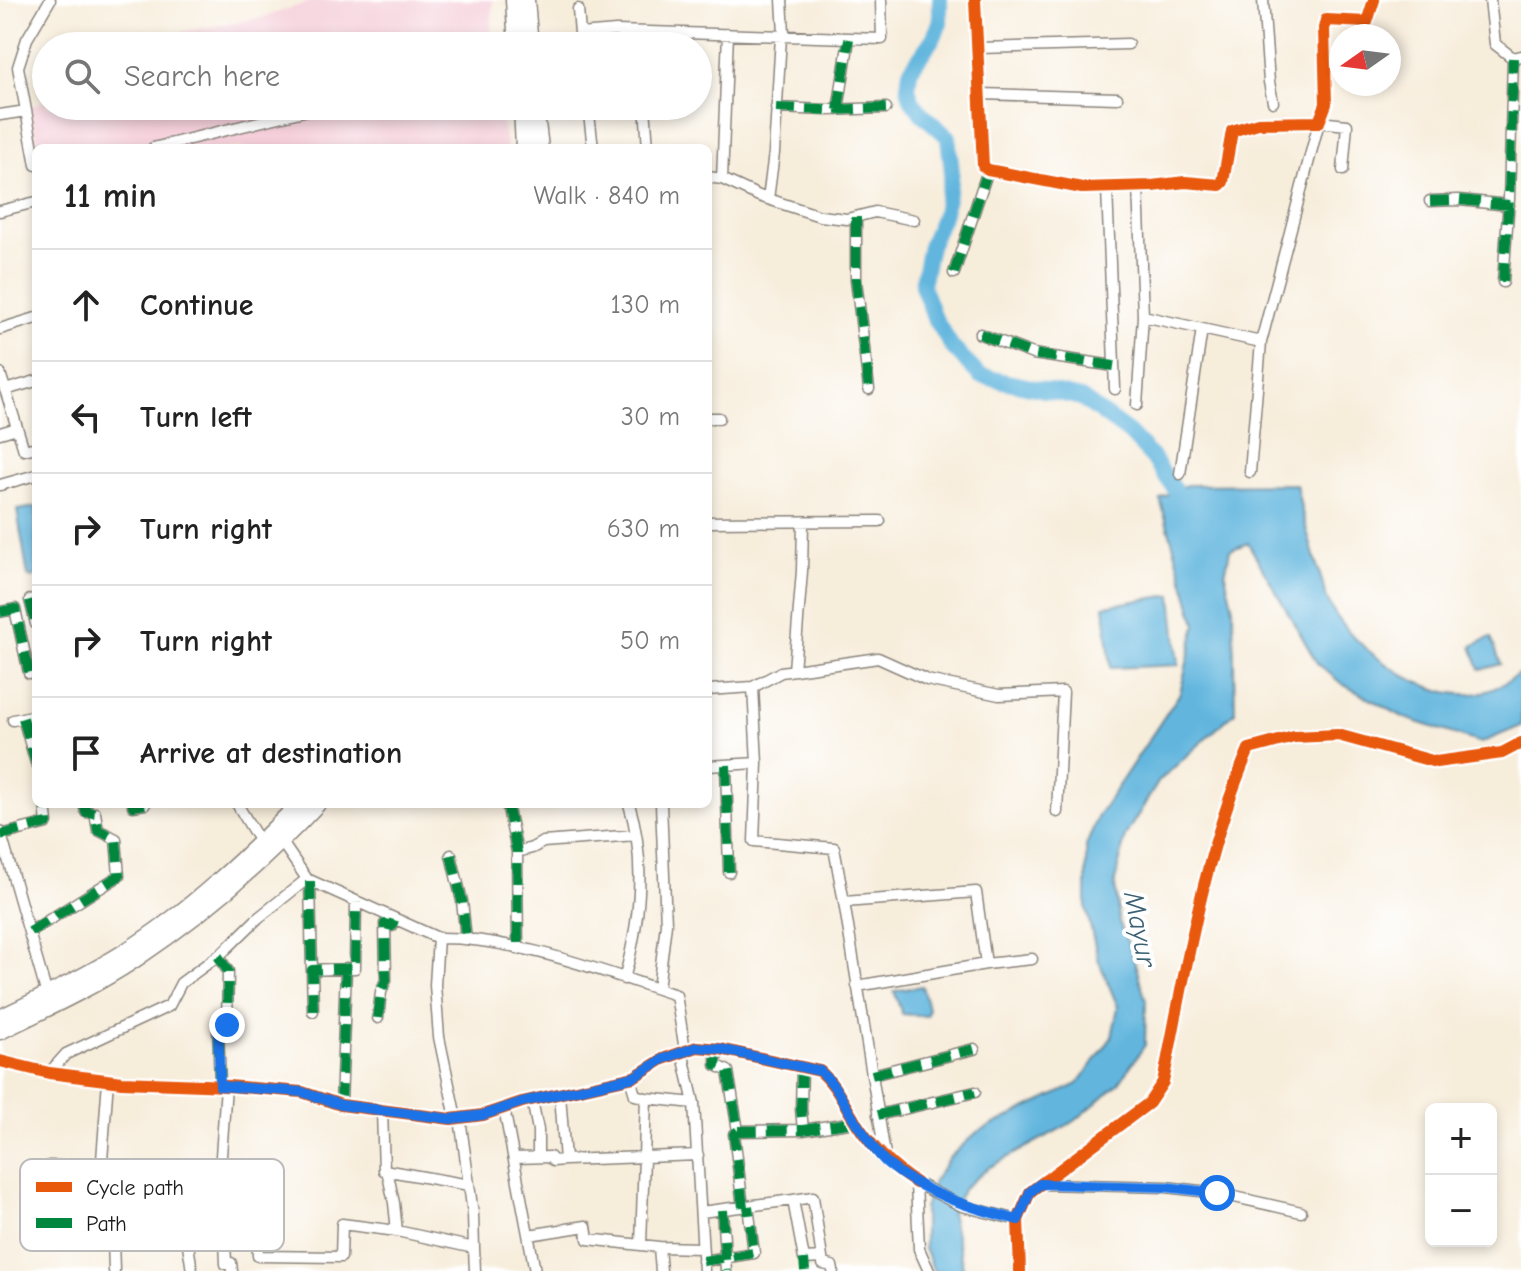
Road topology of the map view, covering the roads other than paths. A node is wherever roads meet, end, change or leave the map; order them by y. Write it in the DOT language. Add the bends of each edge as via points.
graph roads {
  1 [pos="50,0"];
  2 [pos="514,0"];
  3 [pos="526,0"];
  4 [pos="782,0"];
  5 [pos="881,0"];
  6 [pos="975,0"];
  7 [pos="1263,0"];
  8 [pos="1374,0"];
  9 [pos="1490,0"];
  10 [pos="578,9"];
  11 [pos="516,32"];
  12 [pos="529,32"];
  13 [pos="580,32"];
  14 [pos="604,32"];
  15 [pos="646,32"];
  16 [pos="712,34"];
  17 [pos="728,34"];
  18 [pos="781,37"];
  19 [pos="849,39"];
  20 [pos="1128,44"];
  21 [pos="977,48"];
  22 [pos="1517,57"];
  23 [pos="980,94"];
  24 [pos="1117,98"];
  25 [pos="1273,102"];
  26 [pos="776,108"];
  27 [pos="886,108"];
  28 [pos="838,110"];
  29 [pos="26,111"];
  30 [pos="0,115"];
  31 [pos="267,120"];
  32 [pos="523,120"];
  33 [pos="537,120"];
  34 [pos="590,120"];
  35 [pos="646,120"];
  36 [pos="1319,122"];
  37 [pos="32,144"];
  38 [pos="169,144"];
  39 [pos="524,144"];
  40 [pos="540,144"];
  41 [pos="593,144"];
  42 [pos="648,144"];
  43 [pos="988,170"];
  44 [pos="1343,170"];
  45 [pos="712,178"];
  46 [pos="722,179"];
  47 [pos="1138,185"];
  48 [pos="1107,188"];
  49 [pos="768,199"];
  50 [pos="1430,201"];
  51 [pos="1521,201"];
  52 [pos="1509,202"];
  53 [pos="32,203"];
  54 [pos="0,211"];
  55 [pos="856,217"];
  56 [pos="914,220"];
  57 [pos="954,273"];
  58 [pos="1503,282"];
  59 [pos="1143,316"];
  60 [pos="32,319"];
  61 [pos="0,329"];
  62 [pos="1202,329"];
  63 [pos="980,334"];
  64 [pos="1261,342"];
  65 [pos="1114,366"];
  66 [pos="0,373"];
  67 [pos="32,382"];
  68 [pos="869,389"];
  69 [pos="1115,389"];
  70 [pos="5,390"];
  71 [pos="1137,405"];
  72 [pos="17,428"];
  73 [pos="0,433"];
  74 [pos="32,448"];
  75 [pos="1250,472"];
  76 [pos="1180,474"];
  77 [pos="32,476"];
  78 [pos="0,485"];
  79 [pos="880,521"];
  80 [pos="712,522"];
  81 [pos="803,522"];
  82 [pos="0,612"];
  83 [pos="794,670"];
  84 [pos="32,673"];
  85 [pos="753,687"];
  86 [pos="712,690"];
  87 [pos="32,716"];
  88 [pos="1521,743"];
  89 [pos="32,753"];
  90 [pos="757,763"];
  91 [pos="726,765"];
  92 [pos="712,766"];
  93 [pos="45,808"];
  94 [pos="85,808"];
  95 [pos="239,808"];
  96 [pos="295,808"];
  97 [pos="313,808"];
  98 [pos="508,808"];
  99 [pos="630,808"];
  100 [pos="661,808"];
  101 [pos="1057,812"];
  102 [pos="1,833"];
  103 [pos="636,835"];
  104 [pos="281,841"];
  105 [pos="260,842"];
  106 [pos="517,852"];
  107 [pos="451,855"];
  108 [pos="729,872"];
  109 [pos="308,880"];
  110 [pos="356,902"];
  111 [pos="844,902"];
  112 [pos="394,920"];
  113 [pos="30,932"];
  114 [pos="438,938"];
  115 [pos="466,939"];
  116 [pos="518,949"];
  117 [pos="218,956"];
  118 [pos="1032,959"];
  119 [pos="986,964"];
  120 [pos="346,968"];
  121 [pos="312,973"];
  122 [pos="624,979"];
  123 [pos="857,986"];
  124 [pos="658,989"];
  125 [pos="47,995"];
  126 [pos="313,1011"];
  127 [pos="0,1018"];
  128 [pos="378,1018"];
  129 [pos="0,1031"];
  130 [pos="716,1049"];
  131 [pos="974,1049"];
  132 [pos="684,1050"];
  133 [pos="0,1061"];
  134 [pos="802,1067"];
  135 [pos="49,1073"];
  136 [pos="872,1075"];
  137 [pos="630,1078"];
  138 [pos="108,1080"];
  139 [pos="223,1086"];
  140 [pos="975,1092"];
  141 [pos="560,1094"];
  142 [pos="646,1098"];
  143 [pos="532,1100"];
  144 [pos="694,1103"];
  145 [pos="341,1105"];
  146 [pos="504,1108"];
  147 [pos="382,1111"];
  148 [pos="878,1115"];
  149 [pos="458,1118"];
  150 [pos="855,1122"];
  151 [pos="803,1130"];
  152 [pos="738,1131"];
  153 [pos="698,1155"];
  154 [pos="644,1156"];
  155 [pos="538,1157"];
  156 [pos="515,1158"];
  157 [pos="103,1159"];
  158 [pos="221,1159"];
  159 [pos="565,1160"];
  160 [pos="886,1163"];
  161 [pos="387,1170"];
  162 [pos="1040,1184"];
  163 [pos="469,1185"];
  164 [pos="921,1185"];
  165 [pos="793,1200"];
  166 [pos="746,1207"];
  167 [pos="722,1210"];
  168 [pos="701,1212"];
  169 [pos="1301,1212"];
  170 [pos="1018,1220"];
  171 [pos="397,1231"];
  172 [pos="529,1235"];
  173 [pos="641,1245"];
  174 [pos="659,1247"];
  175 [pos="474,1248"];
  176 [pos="702,1248"];
  177 [pos="113,1251"];
  178 [pos="188,1251"];
  179 [pos="225,1251"];
  180 [pos="258,1251"];
  181 [pos="726,1257"];
  182 [pos="822,1258"];
  183 [pos="804,1259"];
  184 [pos="703,1266"];
  185 [pos="473,1270"];
  186 [pos="114,1271"];
  187 [pos="192,1271"];
  188 [pos="232,1271"];
  189 [pos="535,1271"];
  190 [pos="661,1271"];
  191 [pos="726,1271"];
  192 [pos="805,1271"];
  193 [pos="833,1271"];
  194 [pos="929,1271"];
  195 [pos="1020,1271"];
  1 -- 29 [label="street" via="18,67"];
  2 -- 11 [label="main road"];
  3 -- 12 [label="main road"];
  4 -- 18 [label="street"];
  5 -- 19 [label="street" via="882,39"];
  6 -- 21 [label="street"];
  7 -- 25 [label="street"];
  8 -- 36 [label="street" via="1367,22 1326,20 1326,104"];
  9 -- 22 [label="street" via="1495,44"];
  10 -- 13 [label="street"];
  14 -- 15 [label="street"];
  16 -- 17 [label="street"];
  17 -- 18 [label="street"];
  17 -- 46 [label="street"];
  18 -- 19 [label="street"];
  18 -- 26 [label="street"];
  19 -- 28 [label="street"];
  20 -- 21 [label="street"];
  21 -- 23 [label="street"];
  22 -- 52 [label="street"];
  23 -- 24 [label="street"];
  23 -- 43 [label="street" via="983,166"];
  26 -- 28 [label="street"];
  26 -- 49 [label="street"];
  27 -- 28 [label="street"];
  29 -- 30 [label="street"];
  29 -- 37 [label="street"];
  31 -- 38 [label="street"];
  32 -- 39 [label="main road"];
  33 -- 40 [label="main road"];
  34 -- 41 [label="street"];
  35 -- 42 [label="street"];
  36 -- 44 [label="street" via="1347,125"];
  36 -- 47 [label="street" via="1258,123 1232,131 1220,185"];
  36 -- 64 [label="street"];
  43 -- 48 [label="street"];
  43 -- 57 [label="street"];
  45 -- 46 [label="street"];
  46 -- 49 [label="street"];
  47 -- 48 [label="street"];
  47 -- 59 [label="street"];
  48 -- 65 [label="street"];
  49 -- 55 [label="street" via="820,216"];
  50 -- 52 [label="street"];
  51 -- 52 [label="street"];
  52 -- 58 [label="street"];
  53 -- 54 [label="street"];
  55 -- 56 [label="street" via="875,212"];
  55 -- 68 [label="street" via="856,280"];
  59 -- 62 [label="street"];
  59 -- 71 [label="street"];
  60 -- 61 [label="street"];
  62 -- 64 [label="street"];
  62 -- 76 [label="street"];
  63 -- 65 [label="street" via="1033,354"];
  64 -- 75 [label="street"];
  65 -- 69 [label="street"];
  66 -- 70 [label="street"];
  67 -- 70 [label="street"];
  70 -- 72 [label="street"];
  72 -- 73 [label="street"];
  72 -- 74 [label="street" via="24,450"];
  77 -- 78 [label="street"];
  79 -- 81 [label="street"];
  80 -- 81 [label="street"];
  81 -- 83 [label="street"];
  82 -- 84 [label="street" via="15,609"];
  83 -- 85 [label="street"];
  83 -- 101 [label="street" via="878,658 927,680 999,695 1063,692"];
  85 -- 86 [label="street"];
  85 -- 90 [label="street"];
  87 -- 89 [label="street" via="18,719"];
  88 -- 162 [label="street" via="1502,753 1436,762 1338,735 1294,737 1249,749 1212,850 1163,1082 1149,1103"];
  90 -- 91 [label="street"];
  90 -- 111 [label="street" via="754,841 834,848"];
  91 -- 92 [label="street"];
  91 -- 108 [label="street"];
  93 -- 102 [label="street" via="47,823"];
  94 -- 113 [label="street" via="95,813 98,830 116,839 119,876"];
  95 -- 105 [label="street"];
  96 -- 105 [label="main road"];
  97 -- 104 [label="main road"];
  98 -- 106 [label="street"];
  99 -- 103 [label="street"];
  100 -- 124 [label="street" via="666,924"];
  102 -- 113 [label="street"];
  103 -- 106 [label="street" via="543,842"];
  103 -- 122 [label="street" via="637,932"];
  104 -- 109 [label="street"];
  104 -- 129 [label="main road" via="189,921 133,961"];
  105 -- 125 [label="main road" via="182,911 126,951"];
  106 -- 116 [label="street"];
  107 -- 115 [label="street"];
  109 -- 110 [label="street"];
  109 -- 117 [label="street"];
  109 -- 121 [label="street"];
  110 -- 112 [label="street"];
  110 -- 120 [label="street" via="355,968"];
  111 -- 119 [label="street" via="976,892"];
  111 -- 123 [label="street"];
  112 -- 114 [label="street"];
  112 -- 128 [label="street" via="392,926 385,924 386,980"];
  113 -- 125 [label="street"];
  114 -- 115 [label="street"];
  114 -- 149 [label="street" via="439,1037"];
  115 -- 116 [label="street"];
  116 -- 122 [label="street"];
  117 -- 135 [label="street" via="181,983 169,1006 66,1054"];
  117 -- 139 [label="street" via="228,971 227,1025 218,1026"];
  118 -- 119 [label="street"];
  119 -- 123 [label="street"];
  120 -- 121 [label="street"];
  120 -- 145 [label="street"];
  121 -- 126 [label="street"];
  122 -- 124 [label="street"];
  123 -- 136 [label="street"];
  124 -- 132 [label="street" via="676,995"];
  125 -- 127 [label="main road"];
  130 -- 132 [label="street"];
  130 -- 134 [label="street"];
  130 -- 152 [label="street" via="716,1065 728,1071"];
  131 -- 136 [label="street"];
  132 -- 137 [label="street"];
  132 -- 144 [label="street"];
  133 -- 135 [label="street"];
  134 -- 150 [label="street" via="829,1079"];
  134 -- 151 [label="street"];
  135 -- 138 [label="street"];
  136 -- 148 [label="street"];
  137 -- 141 [label="street"];
  137 -- 142 [label="street" via="635,1095"];
  138 -- 139 [label="street"];
  138 -- 157 [label="street"];
  139 -- 145 [label="street" via="302,1092"];
  139 -- 158 [label="street"];
  140 -- 148 [label="street"];
  141 -- 143 [label="street"];
  141 -- 159 [label="street"];
  142 -- 144 [label="street"];
  142 -- 154 [label="street"];
  143 -- 146 [label="street"];
  143 -- 155 [label="street"];
  144 -- 153 [label="street"];
  145 -- 147 [label="street"];
  146 -- 149 [label="street"];
  146 -- 156 [label="street"];
  147 -- 149 [label="street"];
  147 -- 161 [label="street"];
  148 -- 160 [label="street"];
  149 -- 163 [label="street"];
  150 -- 151 [label="street"];
  150 -- 160 [label="street"];
  151 -- 152 [label="street"];
  152 -- 166 [label="street" via="734,1134"];
  153 -- 154 [label="street"];
  153 -- 168 [label="street"];
  154 -- 159 [label="street"];
  154 -- 173 [label="street"];
  155 -- 156 [label="street"];
  155 -- 159 [label="street"];
  156 -- 172 [label="street"];
  160 -- 164 [label="street"];
  161 -- 163 [label="street"];
  161 -- 171 [label="street"];
  162 -- 169 [label="street" via="1166,1187"];
  162 -- 170 [label="street" via="1030,1192"];
  163 -- 175 [label="street"];
  164 -- 170 [label="street" via="962,1206"];
  164 -- 194 [label="street" via="919,1249"];
  165 -- 166 [label="street"];
  165 -- 182 [label="street" via="813,1197"];
  165 -- 183 [label="street"];
  166 -- 167 [label="street"];
  166 -- 181 [label="street" via="754,1253"];
  167 -- 168 [label="street"];
  167 -- 181 [label="street"];
  168 -- 176 [label="street"];
  170 -- 195 [label="street"];
  171 -- 175 [label="street"];
  171 -- 180 [label="street" via="342,1224 341,1257 258,1256"];
  172 -- 173 [label="street" via="586,1226 588,1239"];
  172 -- 189 [label="street"];
  173 -- 174 [label="street"];
  174 -- 176 [label="street"];
  174 -- 190 [label="street"];
  175 -- 185 [label="street"];
  176 -- 184 [label="street"];
  177 -- 186 [label="street"];
  178 -- 187 [label="street"];
  179 -- 188 [label="street"];
  181 -- 184 [label="street"];
  181 -- 191 [label="street"];
  182 -- 183 [label="street"];
  182 -- 193 [label="street"];
  183 -- 192 [label="street"];
}
